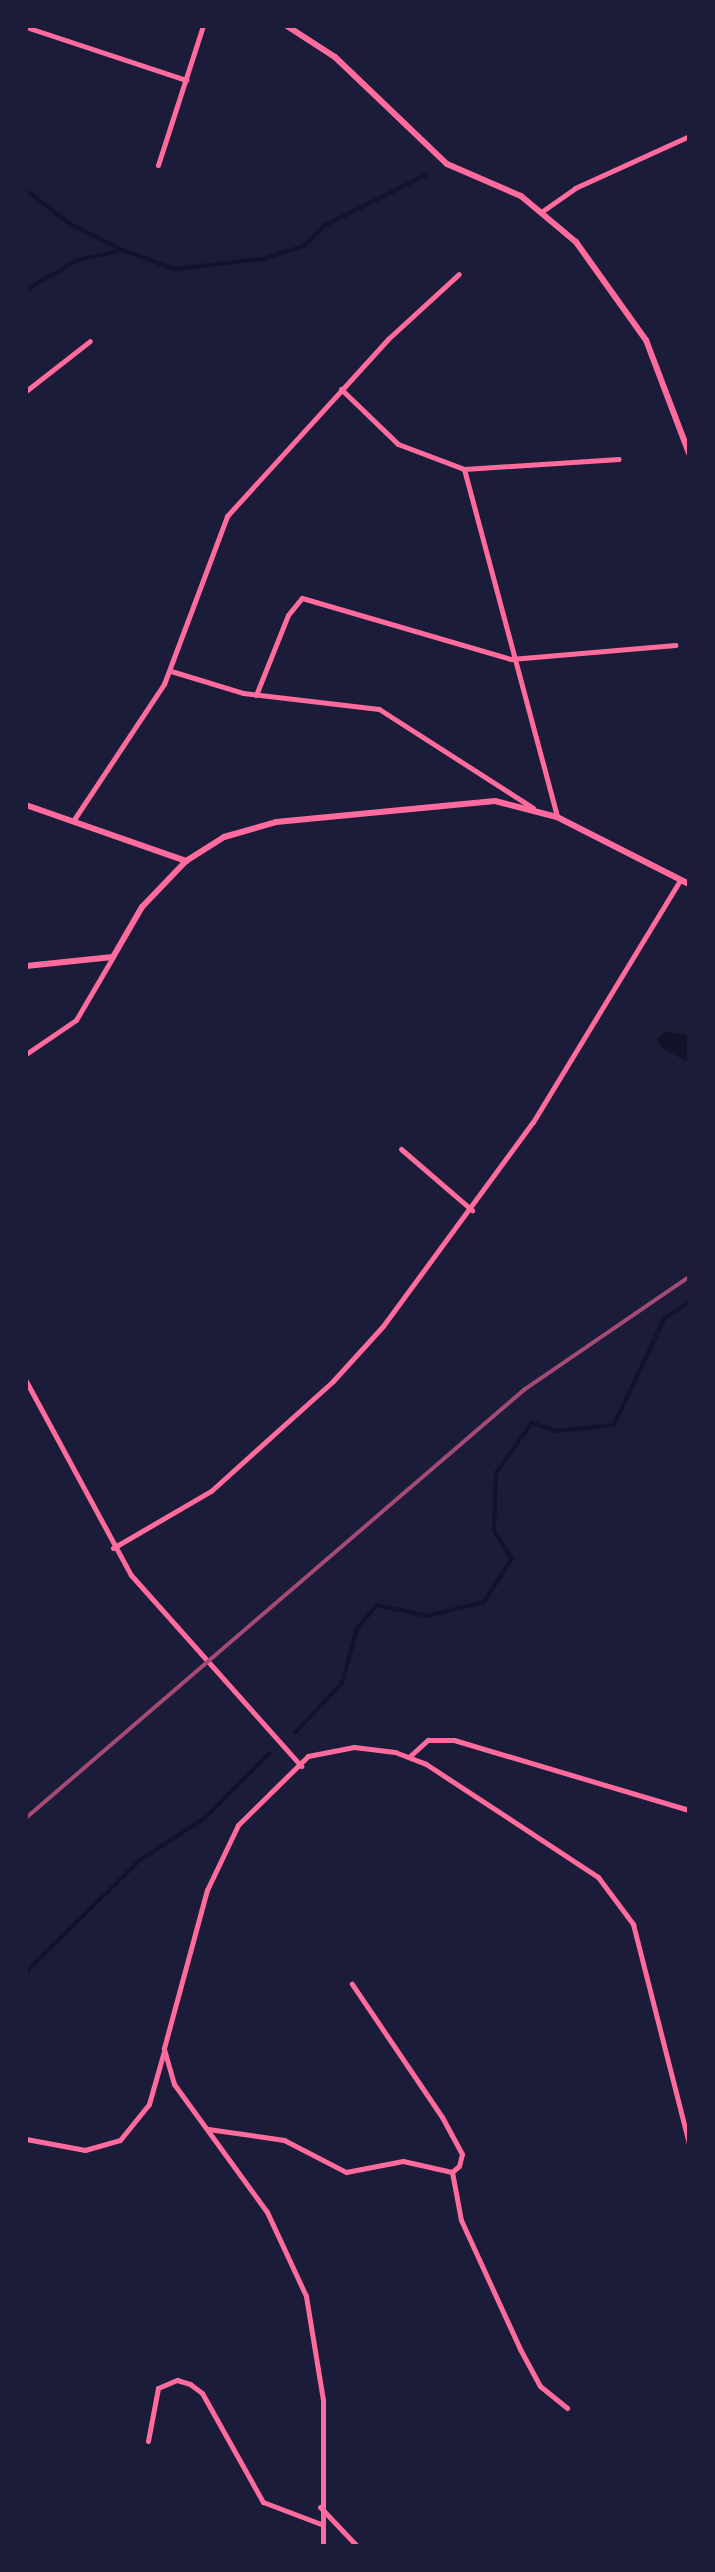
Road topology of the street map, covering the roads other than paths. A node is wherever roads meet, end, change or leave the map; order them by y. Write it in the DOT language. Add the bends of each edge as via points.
graph roads {
  1 [pos="203,26"];
  2 [pos="287,26"];
  3 [pos="26,27"];
  4 [pos="186,80"];
  5 [pos="689,136"];
  6 [pos="158,164"];
  7 [pos="544,210"];
  8 [pos="459,274"];
  9 [pos="90,341"];
  10 [pos="341,389"];
  11 [pos="26,391"];
  12 [pos="689,453"];
  13 [pos="619,460"];
  14 [pos="464,469"];
  15 [pos="675,645"];
  16 [pos="514,659"];
  17 [pos="171,671"];
  18 [pos="256,695"];
  19 [pos="26,805"];
  20 [pos="533,808"];
  21 [pos="556,817"];
  22 [pos="73,821"];
  23 [pos="186,861"];
  24 [pos="680,880"];
  25 [pos="689,884"];
  26 [pos="113,957"];
  27 [pos="26,966"];
  28 [pos="26,1055"];
  29 [pos="401,1149"];
  30 [pos="472,1210"];
  31 [pos="26,1381"];
  32 [pos="113,1548"];
  33 [pos="410,1756"];
  34 [pos="301,1766"];
  35 [pos="689,1810"];
  36 [pos="352,1984"];
  37 [pos="164,2048"];
  38 [pos="208,2129"];
  39 [pos="26,2138"];
  40 [pos="689,2143"];
  41 [pos="452,2172"];
  42 [pos="567,2408"];
  43 [pos="148,2441"];
  44 [pos="320,2507"];
  45 [pos="321,2524"];
  46 [pos="323,2546"];
  47 [pos="357,2546"];
  1 -- 4 [label="street"];
  2 -- 7 [label="street" via="335,57 447,164"];
  3 -- 4 [label="street"];
  4 -- 6 [label="street"];
  5 -- 7 [label="street" via="575,188"];
  7 -- 12 [label="street" via="576,242 646,340"];
  8 -- 10 [label="street"];
  9 -- 11 [label="street"];
  10 -- 14 [label="street" via="398,444"];
  10 -- 17 [label="street" via="227,516"];
  13 -- 14 [label="street"];
  14 -- 16 [label="street"];
  15 -- 16 [label="street"];
  16 -- 18 [label="street" via="302,598 288,615"];
  16 -- 21 [label="street"];
  17 -- 18 [label="street"];
  17 -- 22 [label="street"];
  18 -- 20 [label="street" via="379,709"];
  19 -- 22 [label="street"];
  20 -- 21 [label="street"];
  20 -- 23 [label="street" via="472,800 276,822 224,837"];
  21 -- 24 [label="street"];
  22 -- 23 [label="street"];
  23 -- 26 [label="street" via="142,907"];
  24 -- 25 [label="street"];
  24 -- 30 [label="street" via="557,1086"];
  26 -- 27 [label="street"];
  26 -- 28 [label="street" via="76,1020"];
  29 -- 30 [label="street"];
  30 -- 32 [label="street" via="333,1381 211,1491"];
  31 -- 32 [label="street"];
  32 -- 34 [label="street"];
  33 -- 34 [label="street" via="342,1747 308,1756"];
  33 -- 35 [label="street" via="428,1740 454,1740"];
  33 -- 40 [label="street" via="598,1877 624,1906 680,2091"];
  34 -- 37 [label="street" via="225,1843"];
  36 -- 41 [label="street" via="457,2144 462,2160"];
  37 -- 38 [label="street" via="174,2084"];
  37 -- 39 [label="street" via="149,2104 120,2140 85,2150"];
  38 -- 41 [label="street" via="284,2140 346,2172 403,2161"];
  38 -- 44 [label="street" via="267,2212 306,2296 323,2400"];
  41 -- 42 [label="street" via="461,2220 520,2349 540,2386"];
  43 -- 45 [label="street" via="158,2388 177,2380 190,2384 202,2393 264,2502"];
  44 -- 45 [label="street"];
  44 -- 47 [label="street"];
  45 -- 46 [label="street"];
}
